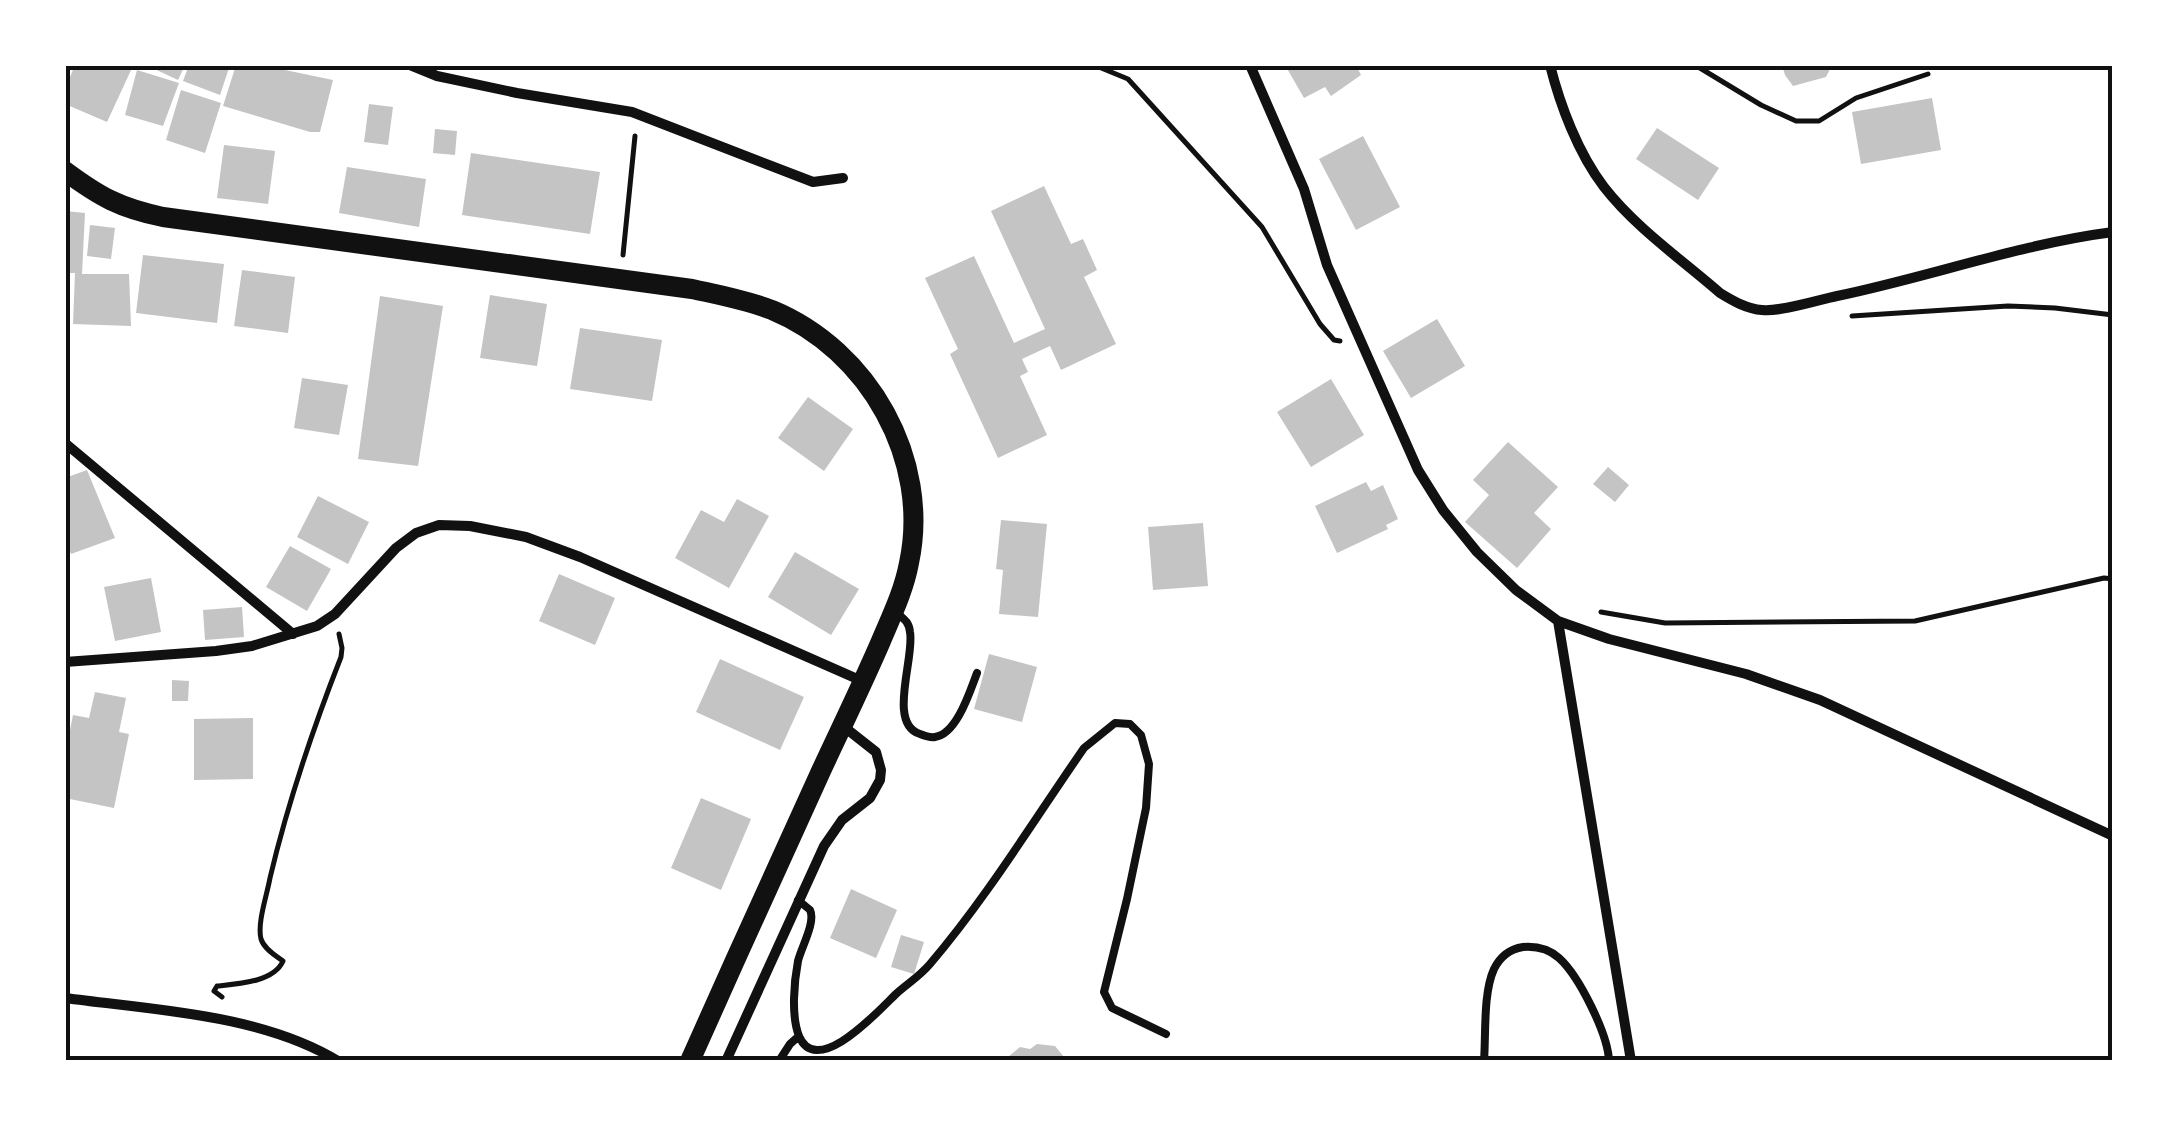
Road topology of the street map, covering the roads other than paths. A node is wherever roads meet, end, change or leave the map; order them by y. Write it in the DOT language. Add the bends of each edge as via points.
graph roads {
  1 [pos="410,65"];
  2 [pos="1250,65"];
  3 [pos="1550,65"];
  4 [pos="65,171"];
  5 [pos="843,178"];
  6 [pos="2113,232"];
  7 [pos="65,444"];
  8 [pos="894,610"];
  9 [pos="1558,621"];
  10 [pos="292,634"];
  11 [pos="65,662"];
  12 [pos="976,673"];
  13 [pos="863,682"];
  14 [pos="843,726"];
  15 [pos="2113,836"];
  16 [pos="798,900"];
  17 [pos="65,998"];
  18 [pos="1166,1034"];
  19 [pos="799,1036"];
  20 [pos="338,1061"];
  21 [pos="690,1061"];
  22 [pos="726,1061"];
  23 [pos="779,1061"];
  24 [pos="1484,1061"];
  25 [pos="1609,1061"];
  26 [pos="1630,1061"];
  1 -- 5 [label="street" via="436,76 632,112 813,182"];
  2 -- 9 [label="street" via="1304,189 1327,265 1418,470 1497,573"];
  3 -- 6 [label="street" via="1558,99 1605,188 1736,303 1763,311"];
  4 -- 8 [label="main road" via="133,211 692,289 790,319 852,367 899,441 914,528"];
  7 -- 10 [label="street"];
  8 -- 12 [label="lane" via="912,635 904,712 912,732 942,734 963,709"];
  8 -- 13 [label="main road"];
  9 -- 15 [label="street" via="1820,700"];
  9 -- 26 [label="street"];
  10 -- 11 [label="street" via="216,652"];
  10 -- 13 [label="street" via="334,614 416,533 470,526 580,557"];
  13 -- 14 [label="main road"];
  14 -- 16 [label="street" via="876,752 880,780 832,832"];
  14 -- 21 [label="main road"];
  16 -- 19 [label="lane" via="811,916 795,982"];
  16 -- 22 [label="street"];
  17 -- 20 [label="street" via="258,1028"];
  18 -- 19 [label="lane" via="1112,1008 1104,992 1128,899 1149,764 1142,735 1130,724 1115,723 1084,748 926,969 841,1043 812,1049"];
  19 -- 23 [label="lane"];
  24 -- 25 [label="lane" via="1495,966 1504,955 1532,946 1562,960 1587,997"];
}
